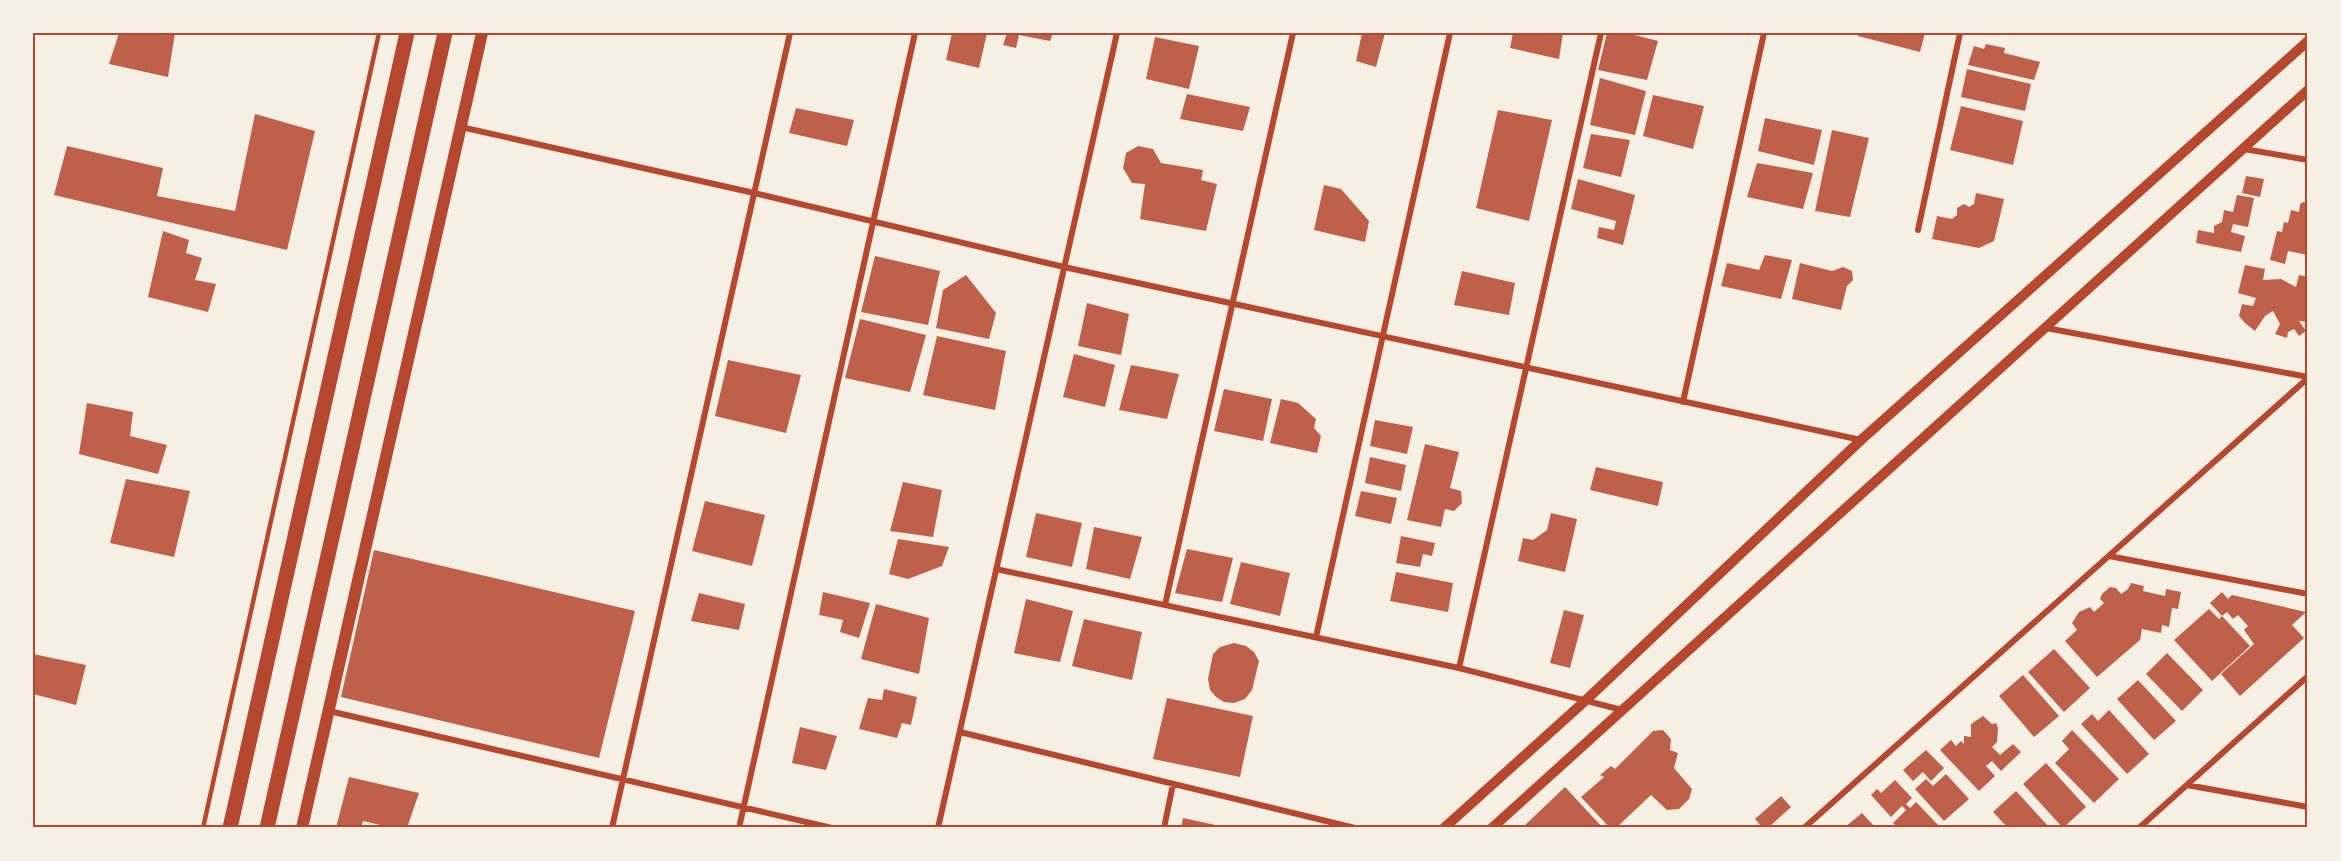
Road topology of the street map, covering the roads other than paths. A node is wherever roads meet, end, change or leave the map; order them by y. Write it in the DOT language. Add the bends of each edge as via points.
graph roads {
  1 [pos="379,33"];
  2 [pos="407,33"];
  3 [pos="445,33"];
  4 [pos="482,33"];
  5 [pos="790,33"];
  6 [pos="915,33"];
  7 [pos="1117,33"];
  8 [pos="1293,33"];
  9 [pos="1450,33"];
  10 [pos="1601,33"];
  11 [pos="1764,33"];
  12 [pos="1960,33"];
  13 [pos="2308,41"];
  14 [pos="2308,90"];
  15 [pos="461,127"];
  16 [pos="2243,148"];
  17 [pos="2308,160"];
  18 [pos="754,193"];
  19 [pos="872,222"];
  20 [pos="1918,230"];
  21 [pos="1064,267"];
  22 [pos="1232,304"];
  23 [pos="2045,327"];
  24 [pos="1383,336"];
  25 [pos="1525,367"];
  26 [pos="2308,378"];
  27 [pos="1683,402"];
  28 [pos="1861,440"];
  29 [pos="2109,556"];
  30 [pos="996,569"];
  31 [pos="2308,594"];
  32 [pos="1165,605"];
  33 [pos="1316,637"];
  34 [pos="1459,668"];
  35 [pos="2308,676"];
  36 [pos="1585,700"];
  37 [pos="1622,710"];
  38 [pos="329,711"];
  39 [pos="960,732"];
  40 [pos="623,780"];
  41 [pos="1173,784"];
  42 [pos="2187,785"];
  43 [pos="2308,807"];
  44 [pos="744,808"];
  45 [pos="202,828"];
  46 [pos="230,828"];
  47 [pos="267,828"];
  48 [pos="302,828"];
  49 [pos="612,828"];
  50 [pos="739,828"];
  51 [pos="832,828"];
  52 [pos="938,828"];
  53 [pos="1164,828"];
  54 [pos="1355,828"];
  55 [pos="1444,828"];
  56 [pos="1492,828"];
  57 [pos="1804,828"];
  58 [pos="2139,828"];
  1 -- 45 [label="lane"];
  2 -- 46 [label="main road"];
  3 -- 47 [label="main road"];
  4 -- 15 [label="main road"];
  5 -- 18 [label="street"];
  6 -- 19 [label="street"];
  7 -- 21 [label="street"];
  8 -- 22 [label="street"];
  9 -- 24 [label="street"];
  10 -- 25 [label="street"];
  11 -- 27 [label="street"];
  12 -- 20 [label="street"];
  13 -- 28 [label="street"];
  14 -- 16 [label="street"];
  15 -- 18 [label="street"];
  15 -- 38 [label="main road"];
  16 -- 17 [label="street"];
  16 -- 23 [label="street"];
  18 -- 19 [label="street"];
  18 -- 40 [label="street"];
  19 -- 21 [label="street"];
  19 -- 44 [label="street"];
  21 -- 22 [label="street"];
  21 -- 30 [label="street"];
  22 -- 24 [label="street"];
  22 -- 32 [label="street"];
  23 -- 26 [label="street"];
  23 -- 37 [label="street"];
  24 -- 25 [label="street"];
  24 -- 33 [label="street"];
  25 -- 27 [label="street"];
  25 -- 34 [label="street"];
  26 -- 29 [label="street"];
  27 -- 28 [label="street"];
  28 -- 36 [label="street"];
  29 -- 31 [label="street"];
  29 -- 57 [label="street"];
  30 -- 32 [label="street"];
  30 -- 39 [label="street"];
  32 -- 33 [label="street"];
  33 -- 34 [label="street"];
  34 -- 36 [label="street"];
  35 -- 42 [label="street"];
  36 -- 37 [label="street"];
  36 -- 55 [label="street"];
  37 -- 56 [label="street"];
  38 -- 40 [label="street"];
  38 -- 48 [label="main road"];
  39 -- 41 [label="street"];
  39 -- 52 [label="street"];
  40 -- 44 [label="street"];
  40 -- 49 [label="street"];
  41 -- 53 [label="street"];
  41 -- 54 [label="street"];
  42 -- 43 [label="street"];
  42 -- 58 [label="street"];
  44 -- 50 [label="street"];
  44 -- 51 [label="street"];
}
